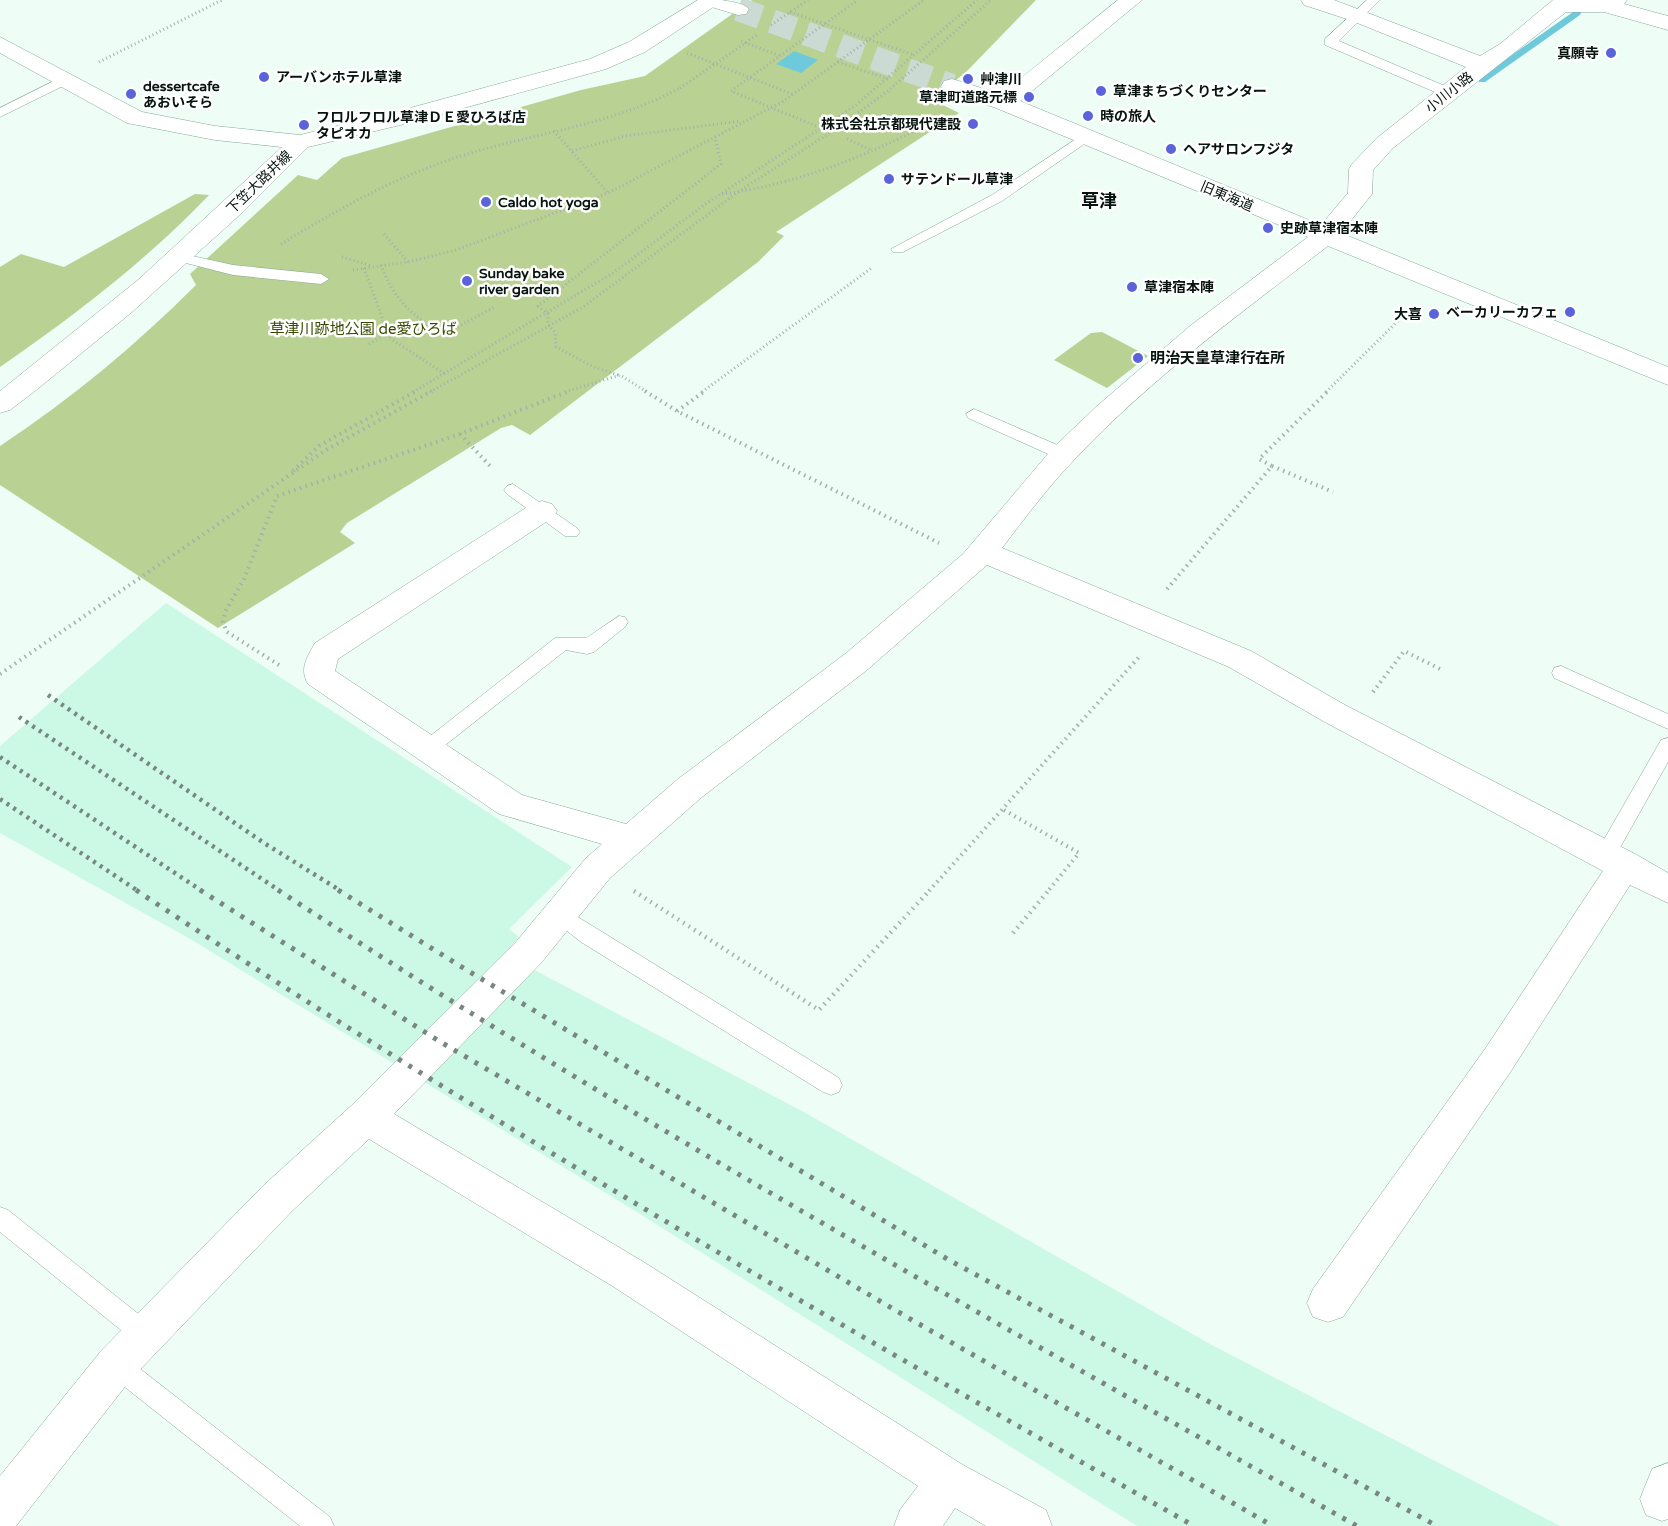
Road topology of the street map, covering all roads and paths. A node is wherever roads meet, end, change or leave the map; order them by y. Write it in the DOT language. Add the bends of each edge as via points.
graph roads {
  1 [pos="222,0"];
  2 [pos="713,0"];
  3 [pos="808,0"];
  4 [pos="858,0"];
  5 [pos="924,0"];
  6 [pos="977,0"];
  7 [pos="991,0"];
  8 [pos="1131,0"];
  9 [pos="1312,0"];
  10 [pos="1553,2"];
  11 [pos="1610,3"];
  12 [pos="1366,8"];
  13 [pos="738,9"];
  14 [pos="790,12"];
  15 [pos="1668,23"];
  16 [pos="826,25"];
  17 [pos="735,39"];
  18 [pos="869,40"];
  19 [pos="0,44"];
  20 [pos="681,51"];
  21 [pos="780,56"];
  22 [pos="915,56"];
  23 [pos="838,62"];
  24 [pos="1482,65"];
  25 [pos="750,77"];
  26 [pos="66,79"];
  27 [pos="889,79"];
  28 [pos="952,86"];
  29 [pos="1448,92"];
  30 [pos="793,94"];
  31 [pos="1004,103"];
  32 [pos="771,107"];
  33 [pos="0,113"];
  34 [pos="945,115"];
  35 [pos="745,121"];
  36 [pos="816,126"];
  37 [pos="554,131"];
  38 [pos="715,137"];
  39 [pos="1085,137"];
  40 [pos="847,140"];
  41 [pos="300,142"];
  42 [pos="572,151"];
  43 [pos="872,151"];
  44 [pos="738,192"];
  45 [pos="608,193"];
  46 [pos="721,194"];
  47 [pos="384,234"];
  48 [pos="1324,237"];
  49 [pos="274,248"];
  50 [pos="898,249"];
  51 [pos="179,257"];
  52 [pos="408,262"];
  53 [pos="381,266"];
  54 [pos="364,268"];
  55 [pos="347,270"];
  56 [pos="321,279"];
  57 [pos="1437,282"];
  58 [pos="496,306"];
  59 [pos="548,314"];
  60 [pos="548,325"];
  61 [pos="385,335"];
  62 [pos="369,344"];
  63 [pos="445,374"];
  64 [pos="620,375"];
  65 [pos="1667,375"];
  66 [pos="0,404"];
  67 [pos="677,411"];
  68 [pos="974,414"];
  69 [pos="460,434"];
  70 [pos="1063,454"];
  71 [pos="1272,466"];
  72 [pos="499,475"];
  73 [pos="286,478"];
  74 [pos="513,490"];
  75 [pos="1333,492"];
  76 [pos="543,511"];
  77 [pos="571,532"];
  78 [pos="978,556"];
  79 [pos="619,622"];
  80 [pos="1154,622"];
  81 [pos="250,647"];
  82 [pos="1440,669"];
  83 [pos="1561,673"];
  84 [pos="0,674"];
  85 [pos="1350,721"];
  86 [pos="1668,722"];
  87 [pos="1668,745"];
  88 [pos="427,748"];
  89 [pos="1005,810"];
  90 [pos="631,840"];
  91 [pos="1615,861"];
  92 [pos="598,868"];
  93 [pos="1668,889"];
  94 [pos="560,914"];
  95 [pos="1013,933"];
  96 [pos="831,1085"];
  97 [pos="366,1117"];
  98 [pos="0,1218"];
  99 [pos="1328,1303"];
  100 [pos="147,1336"];
  101 [pos="116,1365"];
  102 [pos="948,1480"];
  103 [pos="0,1511"];
  104 [pos="321,1526"];
  105 [pos="916,1526"];
  106 [pos="1030,1526"];
  1 -- 26 [label="path"];
  2 -- 13 [label="street"];
  2 -- 41 [label="street" via="637,47 598,64"];
  3 -- 14 [label="path"];
  4 -- 16 [label="path"];
  5 -- 18 [label="path"];
  6 -- 22 [label="path"];
  7 -- 44 [label="path" via="888,91"];
  8 -- 31 [label="street"];
  9 -- 12 [label="street"];
  10 -- 11 [label="street, 小川小路"];
  10 -- 24 [label="street, 小川小路" via="1508,49"];
  11 -- 15 [label="street, 小川小路"];
  12 -- 24 [label="street"];
  12 -- 29 [label="lane" via="1330,42"];
  14 -- 16 [label="path"];
  14 -- 37 [label="path, bridge" via="680,88 643,108"];
  16 -- 18 [label="path"];
  16 -- 21 [label="path"];
  17 -- 21 [label="path"];
  18 -- 22 [label="path"];
  18 -- 23 [label="path"];
  19 -- 26 [label="street, 下笠大路井線"];
  20 -- 25 [label="path"];
  21 -- 25 [label="path"];
  22 -- 27 [label="path"];
  23 -- 27 [label="path"];
  23 -- 30 [label="path"];
  24 -- 29 [label="street, 小川小路"];
  25 -- 30 [label="path"];
  25 -- 32 [label="path" via="731,91"];
  26 -- 33 [label="lane"];
  26 -- 41 [label="street, 下笠大路井線" via="135,118 216,133"];
  27 -- 46 [label="path" via="807,139"];
  28 -- 31 [label="street, 旧東海道"];
  29 -- 48 [label="street, 小川小路" via="1385,143 1361,169 1360,194"];
  30 -- 32 [label="path"];
  31 -- 39 [label="street, 旧東海道"];
  32 -- 35 [label="path"];
  32 -- 36 [label="path"];
  34 -- 43 [label="path"];
  35 -- 38 [label="path"];
  35 -- 42 [label="path" via="625,136"];
  37 -- 42 [label="path"];
  37 -- 49 [label="path" via="457,157 388,185 332,212"];
  38 -- 45 [label="path"];
  38 -- 59 [label="path" via="721,164 538,306"];
  39 -- 48 [label="street, 旧東海道"];
  39 -- 50 [label="lane" via="997,198"];
  40 -- 43 [label="path"];
  41 -- 51 [label="street, 下笠大路井線"];
  42 -- 45 [label="path"];
  43 -- 44 [label="path" via="777,184"];
  44 -- 46 [label="path"];
  44 -- 60 [label="path" via="583,307"];
  45 -- 52 [label="path" via="456,250"];
  46 -- 59 [label="path" via="613,273"];
  47 -- 52 [label="path"];
  48 -- 57 [label="street, 旧東海道"];
  48 -- 70 [label="street, 小川小路" via="1198,332"];
  50 -- 67 [label="path"];
  51 -- 56 [label="lane" via="233,270"];
  51 -- 66 [label="street, 下笠大路井線" via="67,356"];
  52 -- 53 [label="path"];
  53 -- 54 [label="path"];
  53 -- 58 [label="path" via="397,301 410,315 443,336"];
  54 -- 55 [label="path"];
  54 -- 61 [label="path"];
  57 -- 65 [label="street, 旧東海道"];
  57 -- 71 [label="path" via="1259,459"];
  59 -- 60 [label="path"];
  59 -- 63 [label="path"];
  60 -- 64 [label="path" via="555,332 556,347 594,367"];
  60 -- 73 [label="path" via="326,450"];
  61 -- 62 [label="path"];
  61 -- 63 [label="path"];
  63 -- 73 [label="path" via="319,446"];
  64 -- 67 [label="path"];
  64 -- 69 [label="path" via="591,382"];
  67 -- 78 [label="path"];
  68 -- 70 [label="lane"];
  69 -- 72 [label="path"];
  69 -- 81 [label="path" via="277,496 223,622 227,632"];
  70 -- 78 [label="street, 小川小路"];
  71 -- 75 [label="path"];
  71 -- 80 [label="path"];
  73 -- 84 [label="path"];
  74 -- 76 [label="lane"];
  76 -- 77 [label="lane"];
  76 -- 88 [label="street" via="327,651 320,662 319,676"];
  78 -- 80 [label="street"];
  78 -- 90 [label="street, 小川小路" via="856,663 690,788"];
  79 -- 88 [label="lane" via="587,647 562,643"];
  80 -- 85 [label="street" via="1240,659"];
  80 -- 89 [label="path"];
  82 -- 85 [label="path" via="1404,651"];
  83 -- 86 [label="lane"];
  85 -- 91 [label="street"];
  87 -- 91 [label="lane"];
  88 -- 90 [label="street" via="511,805"];
  89 -- 92 [label="path" via="819,1010"];
  89 -- 95 [label="path" via="1079,853"];
  90 -- 92 [label="street, 小川小路"];
  91 -- 93 [label="street"];
  91 -- 99 [label="street" via="1498,1060"];
  92 -- 94 [label="street, 小川小路"];
  94 -- 96 [label="lane" via="588,936"];
  94 -- 97 [label="street, 小川小路" via="528,953"];
  97 -- 100 [label="street, 小川小路" via="278,1198"];
  97 -- 102 [label="street" via="628,1274"];
  98 -- 100 [label="lane"];
  100 -- 101 [label="street, 小川小路"];
  101 -- 103 [label="street, 小川小路"];
  101 -- 104 [label="lane"];
  102 -- 105 [label="street"];
  102 -- 106 [label="street"];
}
